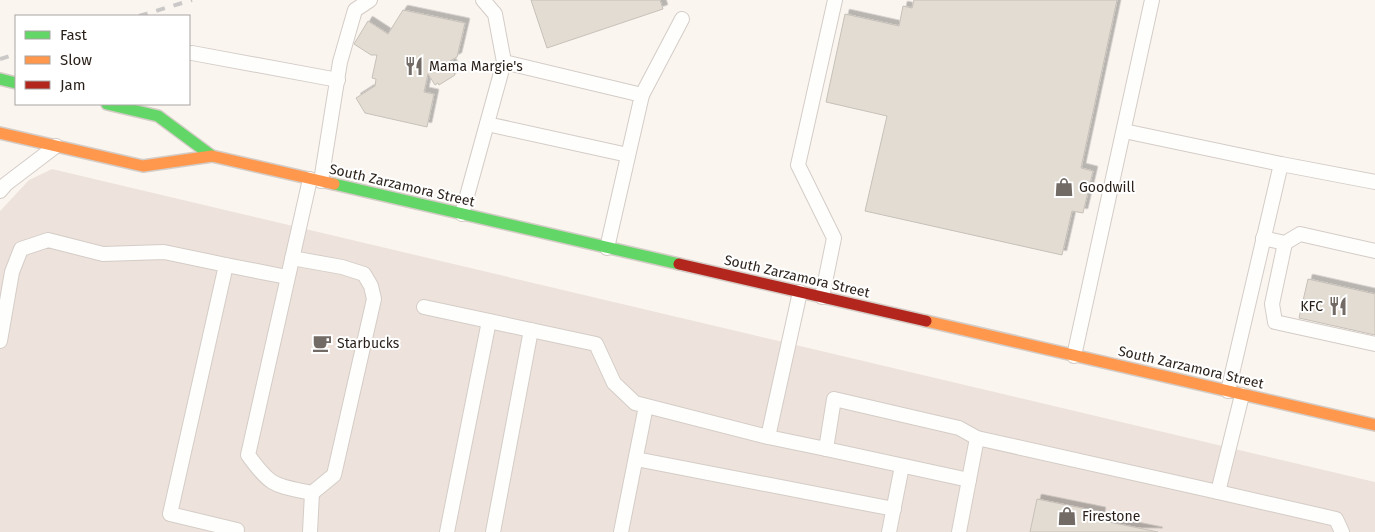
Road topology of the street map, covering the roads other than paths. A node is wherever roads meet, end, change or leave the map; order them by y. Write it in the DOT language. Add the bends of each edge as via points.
graph roads {
  1 [pos="370,0"];
  2 [pos="483,0"];
  3 [pos="835,0"];
  4 [pos="1152,0"];
  5 [pos="682,19"];
  6 [pos="192,53"];
  7 [pos="504,62"];
  8 [pos="0,79"];
  9 [pos="338,80"];
  10 [pos="15,83"];
  11 [pos="642,95"];
  12 [pos="111,105"];
  13 [pos="487,124"];
  14 [pos="1124,131"];
  15 [pos="0,133"];
  16 [pos="56,146"];
  17 [pos="628,155"];
  18 [pos="212,156"];
  19 [pos="1280,164"];
  20 [pos="315,180"];
  21 [pos="1375,182"];
  22 [pos="0,191"];
  23 [pos="462,214"];
  24 [pos="1263,238"];
  25 [pos="1285,243"];
  26 [pos="607,248"];
  27 [pos="1375,251"];
  28 [pos="292,258"];
  29 [pos="226,265"];
  30 [pos="288,277"];
  31 [pos="800,292"];
  32 [pos="822,297"];
  33 [pos="424,307"];
  34 [pos="489,321"];
  35 [pos="531,330"];
  36 [pos="0,341"];
  37 [pos="1375,344"];
  38 [pos="1074,356"];
  39 [pos="1228,391"];
  40 [pos="1242,394"];
  41 [pos="646,406"];
  42 [pos="1375,425"];
  43 [pos="768,437"];
  44 [pos="977,438"];
  45 [pos="826,449"];
  46 [pos="636,459"];
  47 [pos="902,466"];
  48 [pos="969,480"];
  49 [pos="1218,492"];
  50 [pos="312,493"];
  51 [pos="894,509"];
  52 [pos="239,531"];
  53 [pos="310,532"];
  54 [pos="447,532"];
  55 [pos="493,532"];
  56 [pos="621,532"];
  57 [pos="889,532"];
  58 [pos="959,532"];
  59 [pos="1342,532"];
  1 -- 9 [label="lane" via="355,10"];
  2 -- 7 [label="lane" via="495,14"];
  3 -- 32 [label="lane" via="798,165 834,238"];
  4 -- 14 [label="lane"];
  5 -- 11 [label="lane"];
  6 -- 9 [label="lane"];
  7 -- 11 [label="lane"];
  7 -- 13 [label="lane"];
  8 -- 10 [label="main road"];
  9 -- 20 [label="lane"];
  11 -- 17 [label="lane"];
  12 -- 18 [label="main road, South Zarzamora Street" via="158,116"];
  13 -- 17 [label="lane"];
  13 -- 23 [label="lane"];
  14 -- 19 [label="lane"];
  14 -- 38 [label="lane"];
  15 -- 16 [label="main road, South Zarzamora Street"];
  16 -- 18 [label="main road, South Zarzamora Street" via="143,166"];
  16 -- 22 [label="lane"];
  17 -- 26 [label="lane"];
  18 -- 20 [label="main road, South Zarzamora Street"];
  19 -- 21 [label="lane"];
  19 -- 24 [label="lane"];
  20 -- 23 [label="main road, South Zarzamora Street"];
  20 -- 28 [label="lane"];
  23 -- 26 [label="main road, South Zarzamora Street"];
  24 -- 25 [label="lane"];
  24 -- 39 [label="lane"];
  25 -- 27 [label="lane" via="1300,234"];
  25 -- 37 [label="lane" via="1272,304 1275,322"];
  26 -- 31 [label="main road, South Zarzamora Street"];
  28 -- 30 [label="lane"];
  28 -- 50 [label="lane" via="364,274 374,299 334,476"];
  29 -- 30 [label="lane"];
  29 -- 36 [label="lane" via="164,252 103,254 48,240 20,249 12,272"];
  29 -- 52 [label="lane" via="170,514"];
  30 -- 50 [label="lane" via="248,455 264,478 279,486"];
  31 -- 32 [label="main road, South Zarzamora Street"];
  31 -- 43 [label="lane"];
  32 -- 38 [label="main road, South Zarzamora Street"];
  33 -- 34 [label="lane"];
  34 -- 35 [label="lane"];
  34 -- 54 [label="lane"];
  35 -- 41 [label="lane" via="596,344 614,383 635,403"];
  35 -- 55 [label="lane"];
  38 -- 39 [label="main road, South Zarzamora Street"];
  39 -- 40 [label="main road, South Zarzamora Street"];
  40 -- 42 [label="main road, South Zarzamora Street"];
  40 -- 49 [label="lane"];
  41 -- 43 [label="lane"];
  41 -- 46 [label="lane"];
  43 -- 45 [label="lane"];
  44 -- 45 [label="lane" via="960,428 834,399"];
  44 -- 48 [label="lane"];
  44 -- 49 [label="lane"];
  45 -- 47 [label="lane"];
  46 -- 51 [label="lane"];
  46 -- 56 [label="lane"];
  47 -- 48 [label="lane"];
  47 -- 51 [label="lane"];
  48 -- 58 [label="lane"];
  49 -- 59 [label="lane" via="1336,519"];
  50 -- 53 [label="lane"];
  51 -- 57 [label="lane"];
}
